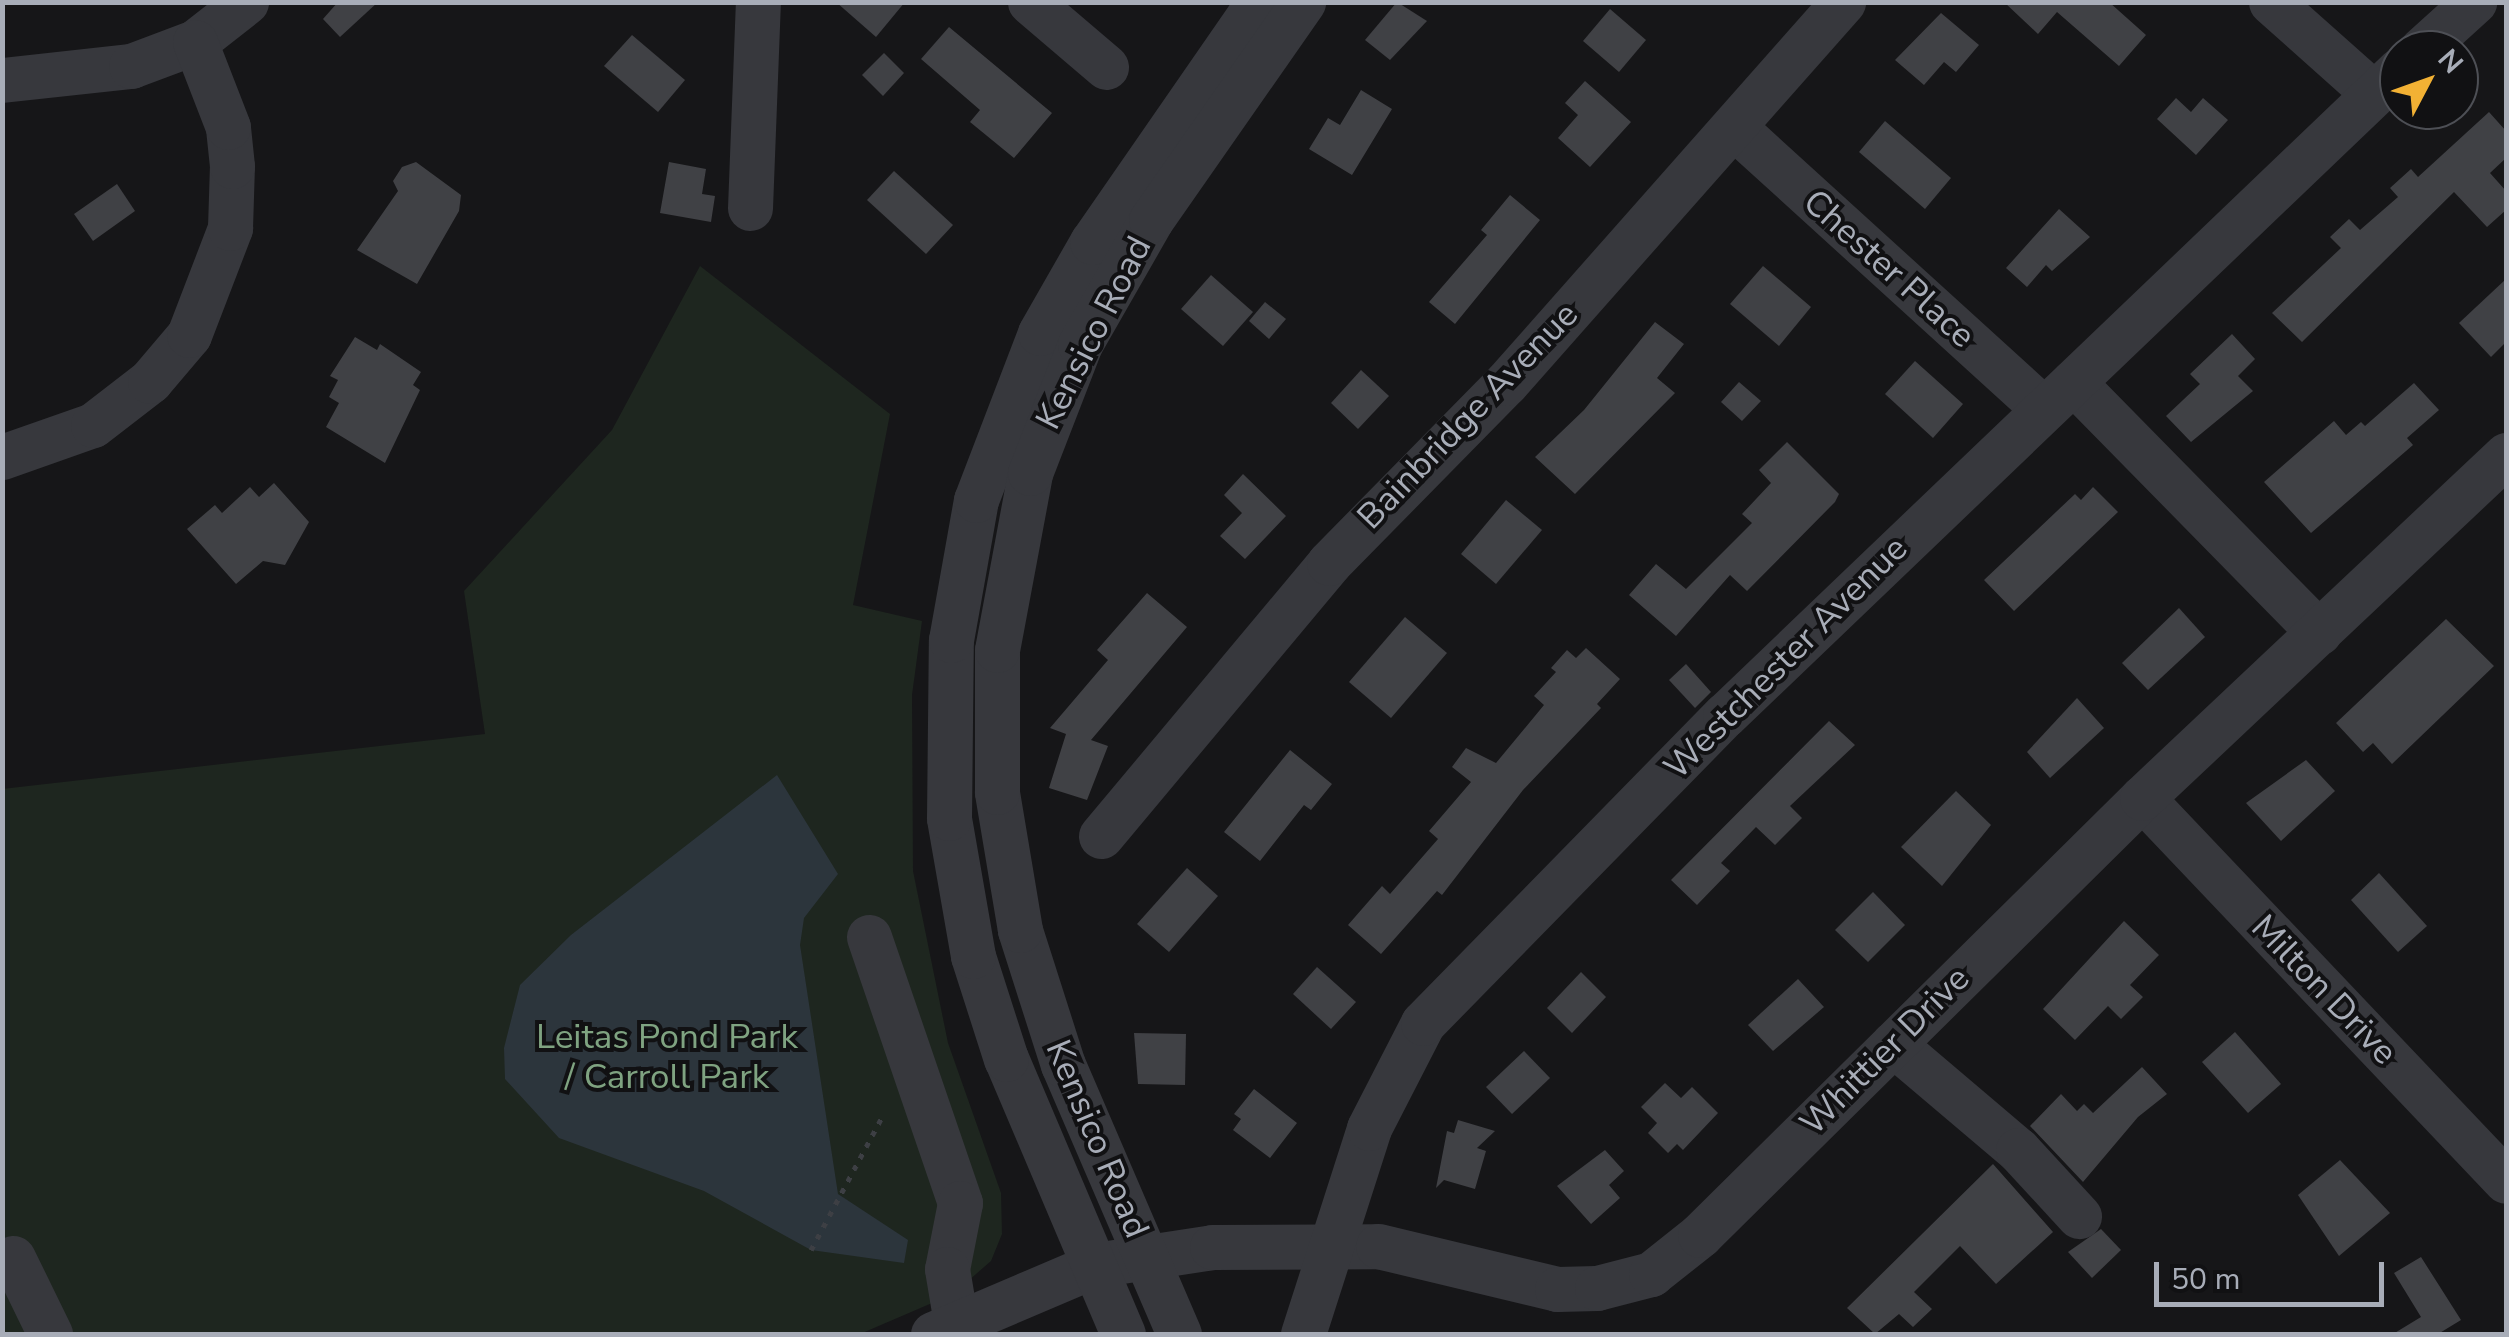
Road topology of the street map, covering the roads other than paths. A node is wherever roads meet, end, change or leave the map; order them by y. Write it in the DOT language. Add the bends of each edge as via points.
graph roads {
  1 [pos="246,2"];
  2 [pos="758,2"];
  3 [pos="1030,2"];
  4 [pos="1258,2"];
  5 [pos="1303,2"];
  6 [pos="1843,2"];
  7 [pos="2271,2"];
  8 [pos="2474,2"];
  9 [pos="2443,30"];
  10 [pos="195,42"];
  11 [pos="1106,67"];
  12 [pos="2379,77"];
  13 [pos="2,80"];
  14 [pos="2379,89"];
  15 [pos="1737,130"];
  16 [pos="750,208"];
  17 [pos="2057,395"];
  18 [pos="2506,456"];
  19 [pos="2,457"];
  20 [pos="2319,632"];
  21 [pos="2142,798"];
  22 [pos="1101,836"];
  23 [pos="869,937"];
  24 [pos="1893,1044"];
  25 [pos="2506,1181"];
  26 [pos="2079,1216"];
  27 [pos="1333,1244"];
  28 [pos="13,1258"];
  29 [pos="1121,1260"];
  30 [pos="944,1329"];
  31 [pos="50,1334"];
  32 [pos="1123,1334"];
  33 [pos="1179,1334"];
  34 [pos="1303,1334"];
  1 -- 10 [label="street"];
  2 -- 16 [label="street"];
  3 -- 11 [label="street"];
  4 -- 29 [label="street, Kensico Road" via="1092,242 1040,334 986,464 955,604 947,780 966,922 1006,1059"];
  5 -- 29 [label="street, Kensico Road" via="1152,220 1080,344 1030,473 1001,616 995,755 1016,912"];
  6 -- 15 [label="street, Bainbridge Avenue"];
  7 -- 12 [label="street"];
  8 -- 9 [label="street"];
  10 -- 13 [label="street" via="131,66"];
  10 -- 19 [label="street" via="228,127 232,166 230,228 205,300 188,335 150,381 93,425"];
  14 -- 17 [label="street, Westchester Avenue"];
  15 -- 17 [label="street, Chester Place"];
  15 -- 22 [label="street, Bainbridge Avenue" via="1506,382 1366,521"];
  17 -- 20 [label="street, Chester Place"];
  17 -- 27 [label="street, Westchester Avenue" via="1725,715 1423,1024 1370,1128"];
  18 -- 20 [label="street, Whittier Drive"];
  20 -- 21 [label="street, Whittier Drive"];
  21 -- 24 [label="street, Whittier Drive"];
  21 -- 25 [label="street, Milton Drive"];
  23 -- 30 [label="street" via="960,1203 946,1269"];
  24 -- 26 [label="street" via="2018,1150"];
  24 -- 27 [label="street, Whittier Drive" via="1700,1235 1651,1274 1597,1288 1557,1288 1378,1246"];
  27 -- 29 [label="street, Whittier Drive"];
  27 -- 34 [label="street, Westchester Avenue"];
  28 -- 31 [label="street"];
  29 -- 30 [label="street, Whittier Drive"];
  29 -- 32 [label="street, Kensico Road"];
  29 -- 33 [label="street, Kensico Road"];
}
